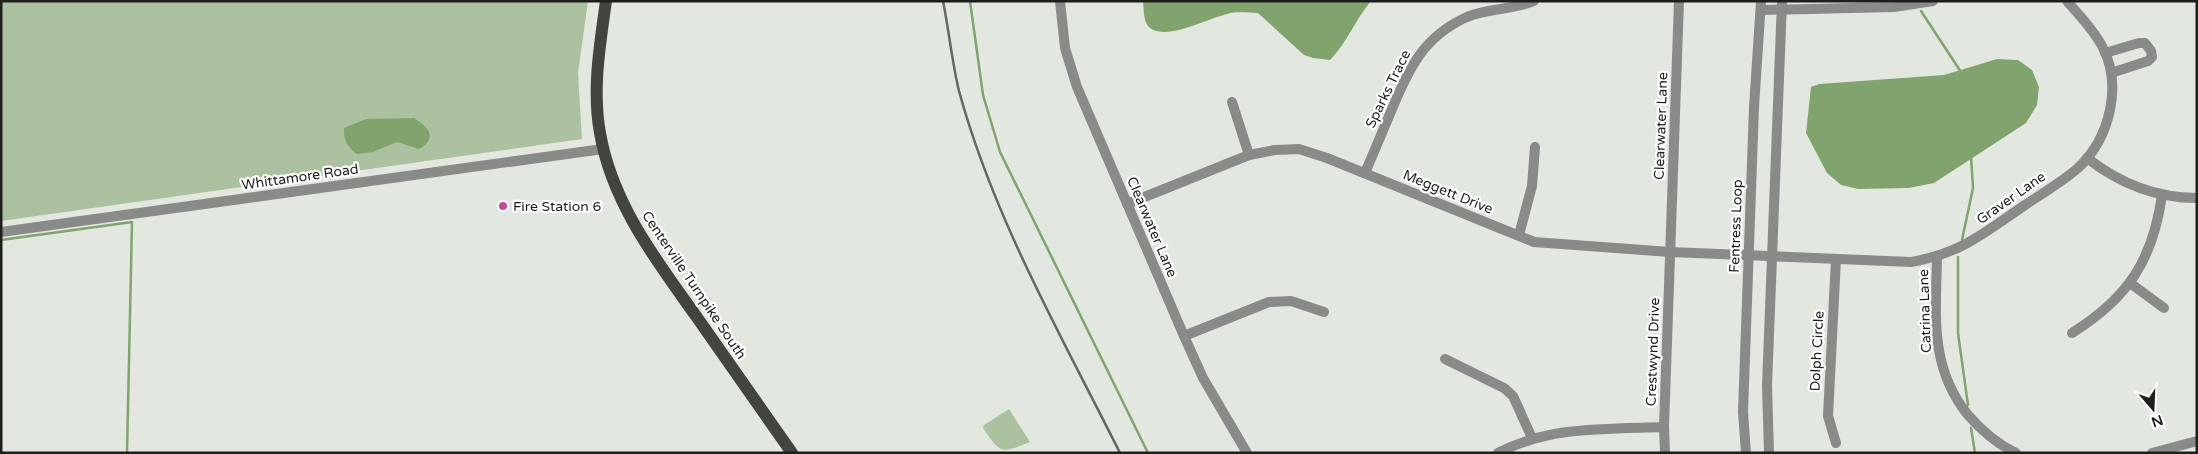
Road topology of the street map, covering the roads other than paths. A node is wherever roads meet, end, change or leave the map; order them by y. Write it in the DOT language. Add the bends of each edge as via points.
graph roads {
  1 [pos="606,1"];
  2 [pos="1060,1"];
  3 [pos="1534,1"];
  4 [pos="1679,1"];
  5 [pos="1933,1"];
  6 [pos="2067,1"];
  7 [pos="1782,5"];
  8 [pos="1761,6"];
  9 [pos="2105,54"];
  10 [pos="2111,73"];
  11 [pos="1232,102"];
  12 [pos="1535,147"];
  13 [pos="603,149"];
  14 [pos="1248,155"];
  15 [pos="2087,158"];
  16 [pos="1365,173"];
  17 [pos="2162,195"];
  18 [pos="2197,198"];
  19 [pos="1127,204"];
  20 [pos="1,232"];
  21 [pos="1519,236"];
  22 [pos="1670,252"];
  23 [pos="1748,255"];
  24 [pos="1771,256"];
  25 [pos="1937,257"];
  26 [pos="1836,259"];
  27 [pos="2130,283"];
  28 [pos="2164,308"];
  29 [pos="1324,312"];
  30 [pos="2072,333"];
  31 [pos="1184,336"];
  32 [pos="1445,359"];
  33 [pos="1664,427"];
  34 [pos="1532,438"];
  35 [pos="2197,441"];
  36 [pos="1836,443"];
  37 [pos="2002,450"];
  38 [pos="792,453"];
  39 [pos="1247,453"];
  40 [pos="1498,453"];
  41 [pos="1666,453"];
  42 [pos="1746,453"];
  43 [pos="1769,453"];
  44 [pos="2016,453"];
  45 [pos="2152,453"];
  1 -- 13 [label="main road, Centerville Turnpike South" via="596,95"];
  2 -- 19 [label="street, Clearwater Lane" via="1070,67"];
  3 -- 16 [label="street, Sparks Trace" via="1469,16 1452,24 1423,49 1412,64"];
  4 -- 22 [label="street, Clearwater Lane"];
  5 -- 7 [label="street" via="1894,7"];
  6 -- 9 [label="street, Graver Lane"];
  7 -- 8 [label="street"];
  7 -- 24 [label="street"];
  8 -- 23 [label="street, Fentress Loop"];
  9 -- 10 [label="street, Graver Lane"];
  9 -- 10 [label="street" via="2139,43 2145,43 2151,51 2152,57 2148,61"];
  10 -- 15 [label="street, Graver Lane" via="2113,90 2107,123"];
  11 -- 14 [label="street"];
  12 -- 21 [label="street" via="1532,186"];
  13 -- 20 [label="street, Whittamore Road"];
  13 -- 38 [label="main road, Centerville Turnpike South" via="615,189 643,240"];
  14 -- 16 [label="street, Meggett Drive" via="1299,149"];
  14 -- 19 [label="street, Meggett Drive"];
  15 -- 17 [label="street" via="2122,182"];
  15 -- 25 [label="street, Graver Lane" via="2068,175 1970,243"];
  16 -- 21 [label="street, Meggett Drive"];
  17 -- 18 [label="street"];
  17 -- 27 [label="street" via="2152,241"];
  19 -- 31 [label="street, Clearwater Lane"];
  21 -- 22 [label="street, Meggett Drive" via="1534,242"];
  22 -- 23 [label="street, Meggett Drive"];
  22 -- 33 [label="street, Crestwynd Drive"];
  23 -- 24 [label="street, Meggett Drive"];
  23 -- 42 [label="street, Fentress Loop" via="1743,412"];
  24 -- 26 [label="street, Graver Lane"];
  24 -- 43 [label="street" via="1767,386"];
  25 -- 26 [label="street, Graver Lane" via="1912,262"];
  25 -- 37 [label="street, Catrina Lane" via="1936,321 1941,366 1955,399"];
  26 -- 36 [label="street, Dolph Circle" via="1828,416"];
  27 -- 28 [label="street"];
  27 -- 30 [label="street" via="2114,302"];
  29 -- 31 [label="street" via="1290,301 1269,302"];
  31 -- 39 [label="street, Clearwater Lane" via="1203,378"];
  32 -- 34 [label="street" via="1504,388 1513,396"];
  33 -- 34 [label="street" via="1563,431"];
  33 -- 41 [label="street, Crestwynd Drive"];
  34 -- 40 [label="street"];
  35 -- 45 [label="street"];
  37 -- 44 [label="street, Catrina Lane"];
}
